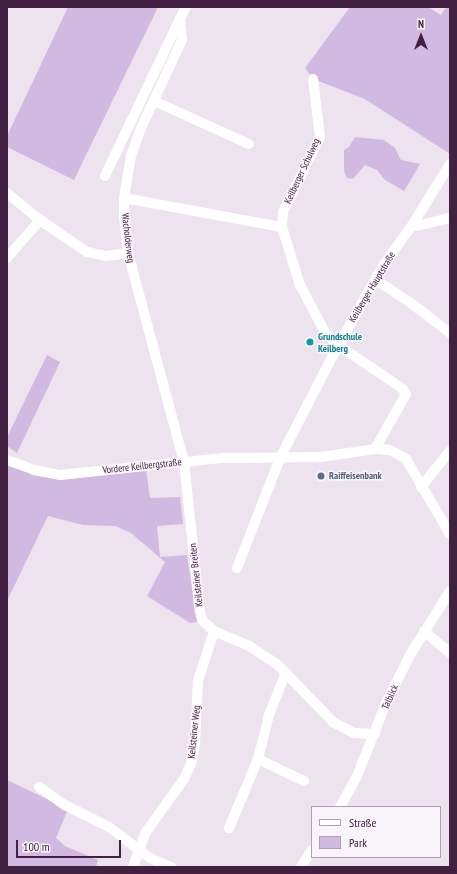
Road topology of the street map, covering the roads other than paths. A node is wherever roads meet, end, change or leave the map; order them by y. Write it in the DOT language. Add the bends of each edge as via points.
graph roads {
  1 [pos="186,7"];
  2 [pos="180,19"];
  3 [pos="313,79"];
  4 [pos="154,101"];
  5 [pos="249,144"];
  6 [pos="450,164"];
  7 [pos="105,176"];
  8 [pos="7,193"];
  9 [pos="124,198"];
  10 [pos="450,218"];
  11 [pos="40,220"];
  12 [pos="413,224"];
  13 [pos="282,227"];
  14 [pos="128,253"];
  15 [pos="7,258"];
  16 [pos="376,280"];
  17 [pos="450,333"];
  18 [pos="338,345"];
  19 [pos="375,449"];
  20 [pos="450,451"];
  21 [pos="280,458"];
  22 [pos="7,460"];
  23 [pos="184,462"];
  24 [pos="422,487"];
  25 [pos="450,534"];
  26 [pos="237,568"];
  27 [pos="450,591"];
  28 [pos="214,631"];
  29 [pos="424,631"];
  30 [pos="450,653"];
  31 [pos="286,672"];
  32 [pos="375,734"];
  33 [pos="258,759"];
  34 [pos="304,781"];
  35 [pos="38,787"];
  36 [pos="341,806"];
  37 [pos="229,828"];
  38 [pos="138,849"];
  39 [pos="311,852"];
  40 [pos="133,867"];
  41 [pos="171,867"];
  42 [pos="302,867"];
  1 -- 2 [label="street"];
  2 -- 4 [label="street, Wacholderweg" via="182,40"];
  2 -- 7 [label="street"];
  3 -- 13 [label="street, Keilberger Schulweg" via="320,137 283,212"];
  4 -- 5 [label="street"];
  4 -- 9 [label="street, Wacholderweg" via="131,156"];
  6 -- 12 [label="street, Keilberger Hauptstraße"];
  8 -- 11 [label="street"];
  9 -- 13 [label="street"];
  9 -- 14 [label="street, Wacholderweg"];
  10 -- 12 [label="street" via="417,226"];
  11 -- 14 [label="street" via="87,252 106,256"];
  11 -- 15 [label="street"];
  12 -- 16 [label="street, Keilberger Hauptstraße" via="382,267"];
  13 -- 18 [label="street, Keilberger Schulweg" via="300,285 325,332"];
  14 -- 23 [label="street, Wacholderweg"];
  16 -- 17 [label="street"];
  16 -- 18 [label="street, Keilberger Hauptstraße"];
  18 -- 19 [label="street, Keilberger Schulweg" via="403,389 406,394"];
  18 -- 21 [label="street, Keilberger Hauptstraße"];
  19 -- 21 [label="street" via="321,457"];
  19 -- 24 [label="street" via="398,453 406,460"];
  20 -- 24 [label="street"];
  21 -- 23 [label="street, Vordere Keilbergstraße" via="240,457"];
  21 -- 26 [label="street"];
  22 -- 23 [label="street, Vordere Keilbergstraße" via="34,470 60,475"];
  23 -- 28 [label="street, Keilsteiner Breiten" via="200,612 203,621"];
  24 -- 25 [label="street"];
  27 -- 29 [label="street, Talblick"];
  28 -- 31 [label="street, Keilsteiner Breiten" via="266,655"];
  28 -- 38 [label="street, Keilsteiner Weg" via="198,681 195,744 191,764 184,779 146,832"];
  29 -- 30 [label="street"];
  29 -- 32 [label="street, Talblick" via="398,679"];
  31 -- 32 [label="street, Keilsteiner Breiten" via="333,722 354,732"];
  31 -- 33 [label="street" via="269,715"];
  32 -- 36 [label="street, Talblick" via="358,776"];
  33 -- 34 [label="street"];
  33 -- 37 [label="street"];
  35 -- 38 [label="street" via="65,805 109,827"];
  38 -- 40 [label="street, Keilsteiner Weg"];
  38 -- 41 [label="street" via="150,858"];
  39 -- 42 [label="street"];
}
